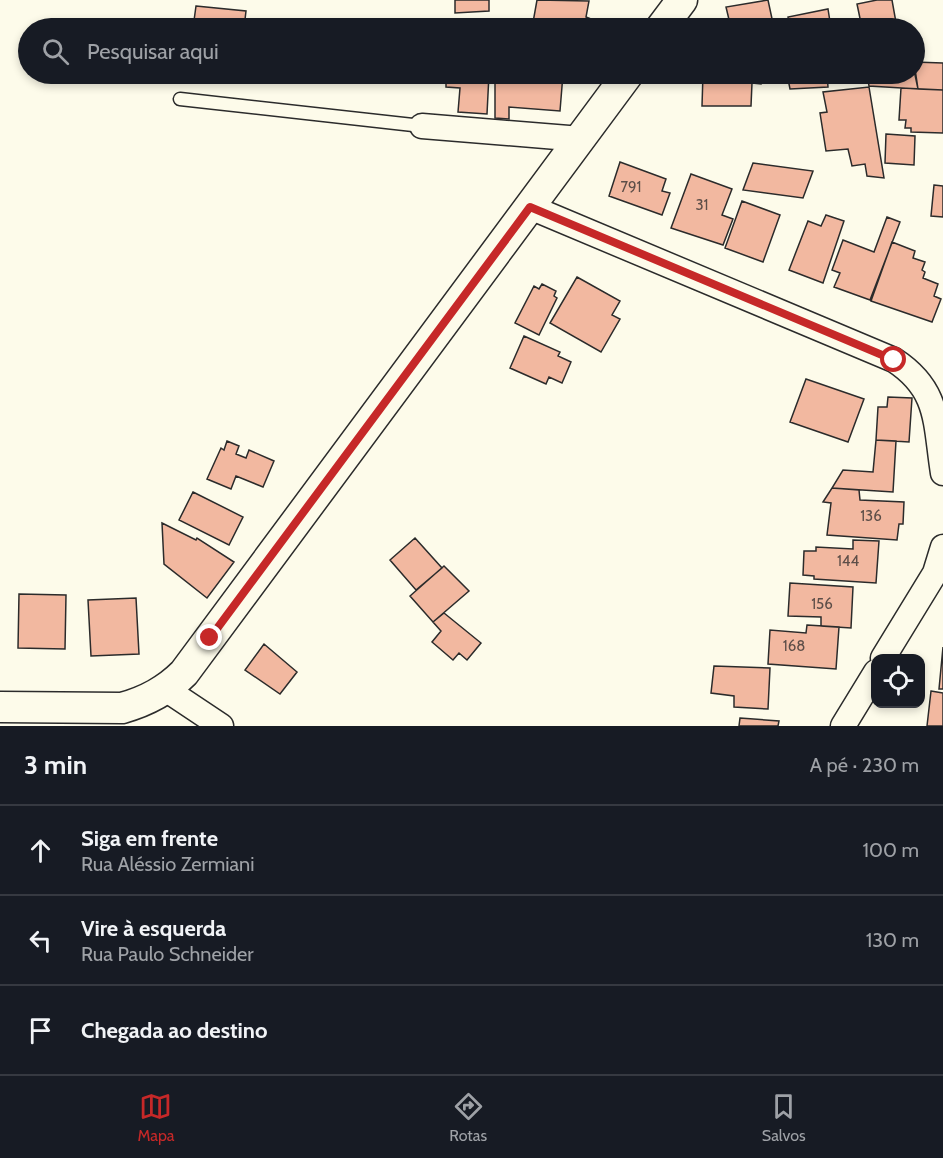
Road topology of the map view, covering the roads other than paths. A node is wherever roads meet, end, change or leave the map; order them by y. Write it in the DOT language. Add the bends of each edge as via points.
graph roads {
  1 [pos="682,0"];
  2 [pos="668,18"];
  3 [pos="621,84"];
  4 [pos="180,99"];
  5 [pos="422,126"];
  6 [pos="580,139"];
  7 [pos="530,207"];
  8 [pos="943,473"];
  9 [pos="943,548"];
  10 [pos="886,654"];
  11 [pos="871,680"];
  12 [pos="167,690"];
  13 [pos="0,707"];
  14 [pos="221,726"];
  15 [pos="843,726"];
  1 -- 2 [label="street"];
  3 -- 6 [label="street"];
  4 -- 5 [label="lane"];
  5 -- 6 [label="street"];
  6 -- 7 [label="street"];
  7 -- 8 [label="street" via="894,360 923,384 932,403"];
  7 -- 12 [label="street" via="184,673"];
  9 -- 10 [label="street" via="934,573"];
  11 -- 15 [label="street"];
  12 -- 13 [label="street" via="122,708"];
  12 -- 14 [label="street"];
}
